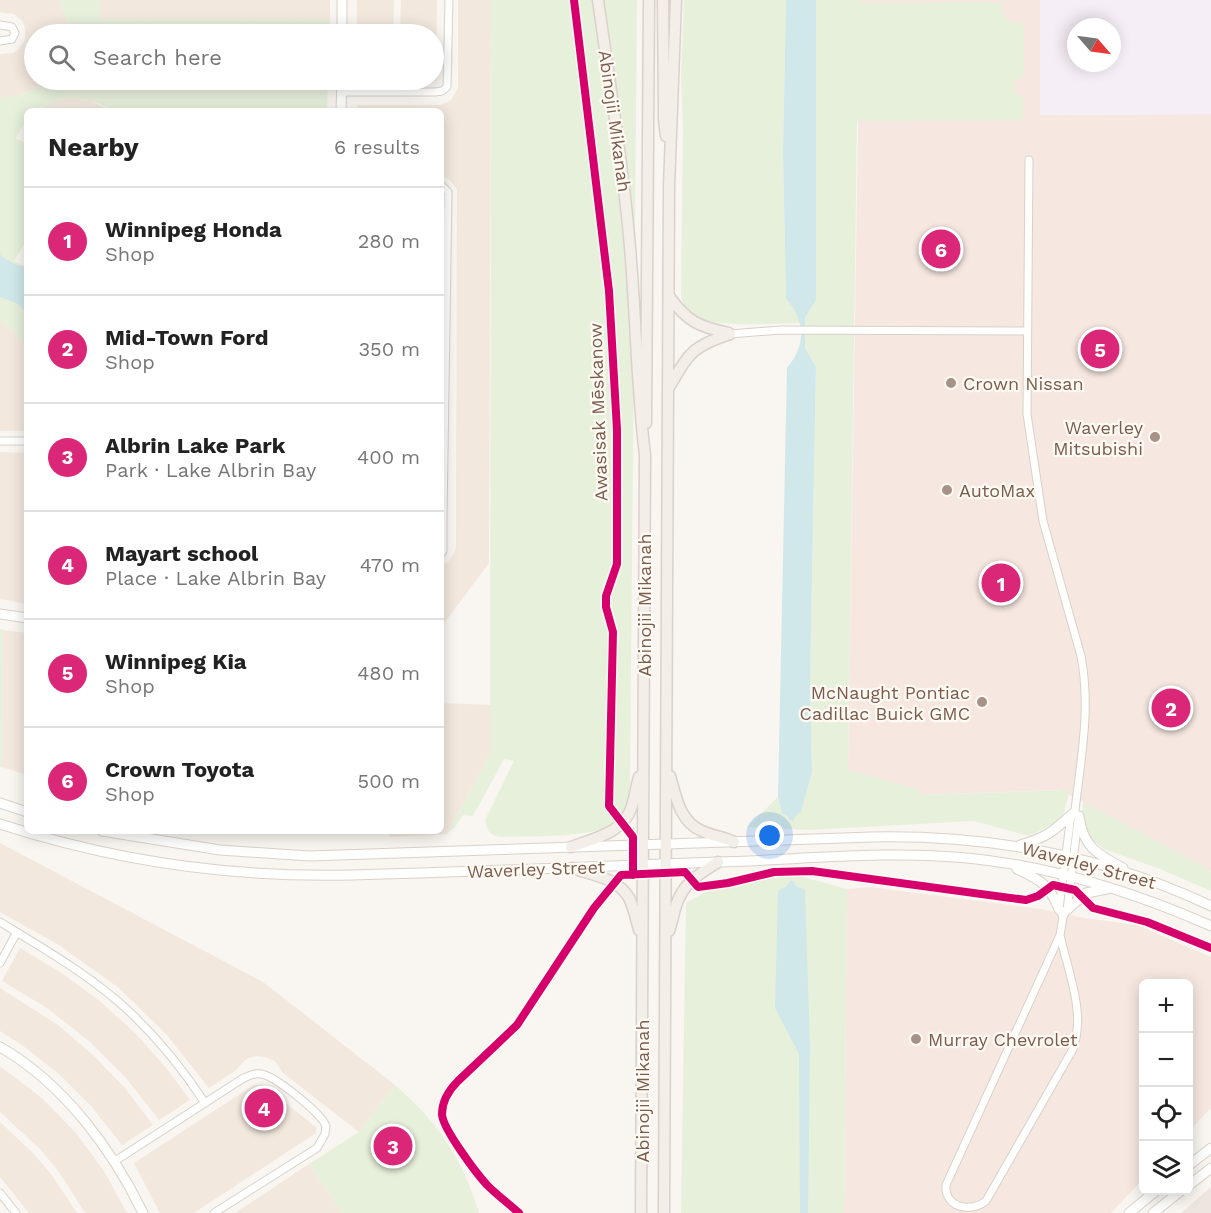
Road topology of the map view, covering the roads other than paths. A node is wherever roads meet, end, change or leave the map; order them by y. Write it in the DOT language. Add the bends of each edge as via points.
graph roads {
  1 [pos="342,0"];
  2 [pos="449,0"];
  3 [pos="598,0"];
  4 [pos="649,0"];
  5 [pos="663,0"];
  6 [pos="676,0"];
  7 [pos="342,24"];
  8 [pos="0,25"];
  9 [pos="0,41"];
  10 [pos="444,89"];
  11 [pos="443,90"];
  12 [pos="342,92"];
  13 [pos="341,108"];
  14 [pos="1029,160"];
  15 [pos="670,163"];
  16 [pos="444,186"];
  17 [pos="669,296"];
  18 [pos="1026,331"];
  19 [pos="730,333"];
  20 [pos="668,390"];
  21 [pos="444,409"];
  22 [pos="0,441"];
  23 [pos="24,441"];
  24 [pos="645,455"];
  25 [pos="0,614"];
  26 [pos="24,618"];
  27 [pos="643,762"];
  28 [pos="666,765"];
  29 [pos="0,803"];
  30 [pos="24,811"];
  31 [pos="1075,814"];
  32 [pos="0,824"];
  33 [pos="24,831"];
  34 [pos="33,834"];
  35 [pos="119,834"];
  36 [pos="734,842"];
  37 [pos="666,844"];
  38 [pos="643,845"];
  39 [pos="1017,845"];
  40 [pos="572,847"];
  41 [pos="1069,856"];
  42 [pos="718,862"];
  43 [pos="1004,862"];
  44 [pos="666,864"];
  45 [pos="643,865"];
  46 [pos="572,868"];
  47 [pos="1067,876"];
  48 [pos="1141,877"];
  49 [pos="1113,889"];
  50 [pos="1211,906"];
  51 [pos="1063,912"];
  52 [pos="0,922"];
  53 [pos="1211,926"];
  54 [pos="16,932"];
  55 [pos="1060,935"];
  56 [pos="642,938"];
  57 [pos="666,939"];
  58 [pos="0,963"];
  59 [pos="0,1047"];
  60 [pos="205,1103"];
  61 [pos="1211,1148"];
  62 [pos="115,1161"];
  63 [pos="1193,1162"];
  64 [pos="1211,1168"];
  65 [pos="1193,1182"];
  66 [pos="0,1193"];
  67 [pos="1152,1195"];
  68 [pos="1177,1195"];
  69 [pos="16,1213"];
  70 [pos="143,1213"];
  71 [pos="214,1213"];
  72 [pos="641,1213"];
  73 [pos="664,1213"];
  74 [pos="1129,1213"];
  75 [pos="1154,1213"];
  1 -- 7 [label="main road"];
  2 -- 10 [label="street"];
  3 -- 24 [label="main road, Abinojii Mikanah" via="626,205"];
  4 -- 24 [label="main road"];
  5 -- 15 [label="main road" via="664,120"];
  6 -- 15 [label="main road, Abinojii Mikanah"];
  8 -- 9 [label="street" via="12,27 15,33 12,39"];
  11 -- 12 [label="street"];
  12 -- 13 [label="main road"];
  14 -- 18 [label="street"];
  15 -- 17 [label="main road, Abinojii Mikanah"];
  16 -- 21 [label="street" via="448,192"];
  17 -- 19 [label="main road" via="693,322"];
  17 -- 20 [label="main road, Abinojii Mikanah"];
  18 -- 19 [label="street"];
  18 -- 31 [label="street" via="1027,414 1039,499 1084,675 1085,738"];
  19 -- 20 [label="main road" via="697,348"];
  20 -- 28 [label="main road, Abinojii Mikanah"];
  22 -- 23 [label="street"];
  24 -- 27 [label="main road, Abinojii Mikanah"];
  25 -- 26 [label="main road"];
  27 -- 38 [label="main road, Abinojii Mikanah"];
  27 -- 40 [label="main road" via="632,807 622,824"];
  28 -- 36 [label="main road" via="686,819 699,830"];
  28 -- 37 [label="main road, Abinojii Mikanah"];
  29 -- 30 [label="main road"];
  31 -- 39 [label="main road" via="1040,840"];
  31 -- 41 [label="street"];
  31 -- 48 [label="main road" via="1088,845 1100,856"];
  32 -- 33 [label="main road, Waverley Street"];
  34 -- 46 [label="main road, Waverley Street" via="114,854 235,872 329,876"];
  35 -- 40 [label="main road, Waverley Street" via="195,847 287,855"];
  36 -- 37 [label="main road, Waverley Street"];
  36 -- 39 [label="main road, Waverley Street" via="922,836"];
  37 -- 38 [label="main road, Waverley Street"];
  37 -- 44 [label="main road, Abinojii Mikanah"];
  38 -- 40 [label="main road, Waverley Street"];
  38 -- 45 [label="main road, Abinojii Mikanah"];
  39 -- 41 [label="main road, Waverley Street"];
  41 -- 47 [label="street"];
  41 -- 48 [label="main road, Waverley Street"];
  42 -- 43 [label="main road, Waverley Street" via="906,856"];
  42 -- 44 [label="main road, Waverley Street"];
  42 -- 57 [label="main road" via="683,891"];
  43 -- 47 [label="main road, Waverley Street"];
  43 -- 51 [label="main road" via="1046,884"];
  44 -- 45 [label="main road, Waverley Street"];
  44 -- 57 [label="main road, Abinojii Mikanah"];
  45 -- 46 [label="main road, Waverley Street"];
  45 -- 56 [label="main road, Abinojii Mikanah"];
  46 -- 56 [label="main road" via="608,880 623,891"];
  47 -- 49 [label="main road, Waverley Street"];
  47 -- 51 [label="street"];
  48 -- 50 [label="main road, Waverley Street"];
  49 -- 51 [label="main road" via="1086,893"];
  49 -- 53 [label="main road, Waverley Street"];
  51 -- 55 [label="street"];
  52 -- 54 [label="street"];
  54 -- 58 [label="street"];
  54 -- 60 [label="street" via="80,972 132,1014"];
  55 -- 55 [label="street" via="946,1185 948,1199 962,1209 975,1209 986,1201 1074,1049 1078,1011"];
  56 -- 72 [label="main road, Abinojii Mikanah"];
  57 -- 73 [label="main road, Abinojii Mikanah"];
  59 -- 62 [label="main road" via="66,1101"];
  60 -- 62 [label="street"];
  60 -- 71 [label="street" via="242,1079 258,1074 274,1079 320,1115 326,1126 317,1148"];
  61 -- 63 [label="main road"];
  62 -- 70 [label="main road"];
  64 -- 65 [label="main road"];
  66 -- 69 [label="street"];
  67 -- 74 [label="main road"];
  68 -- 75 [label="main road"];
}
